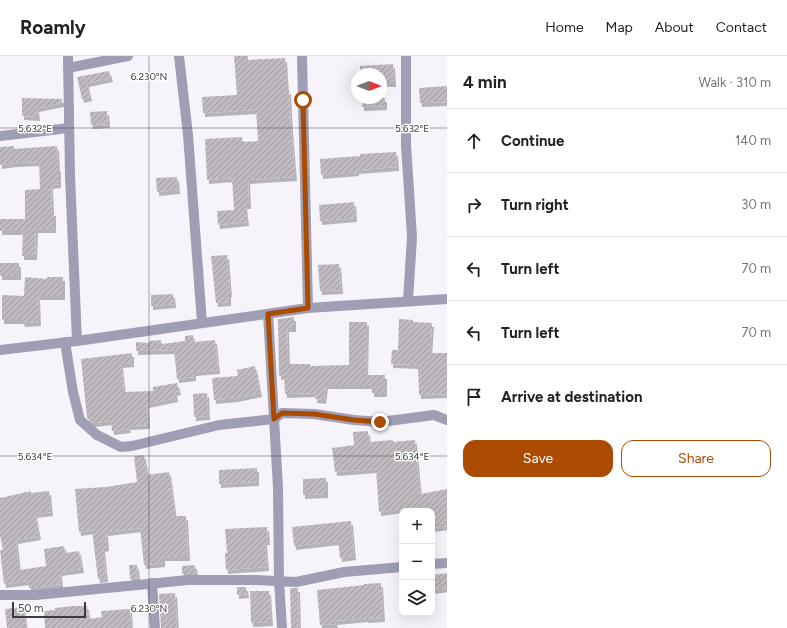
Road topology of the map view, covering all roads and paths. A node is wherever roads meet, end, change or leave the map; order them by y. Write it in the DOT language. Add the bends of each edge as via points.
graph roads {
  1 [pos="68,56"];
  2 [pos="128,56"];
  3 [pos="179,56"];
  4 [pos="302,56"];
  5 [pos="406,56"];
  6 [pos="68,68"];
  7 [pos="69,128"];
  8 [pos="0,136"];
  9 [pos="447,299"];
  10 [pos="408,301"];
  11 [pos="308,308"];
  12 [pos="268,314"];
  13 [pos="202,323"];
  14 [pos="77,341"];
  15 [pos="65,342"];
  16 [pos="0,350"];
  17 [pos="274,419"];
  18 [pos="447,420"];
  19 [pos="447,563"];
  20 [pos="435,564"];
  21 [pos="399,567"];
  22 [pos="279,581"];
  23 [pos="152,583"];
  24 [pos="0,595"];
  25 [pos="155,628"];
  26 [pos="282,628"];
  1 -- 6 [label="street"];
  2 -- 6 [label="street"];
  3 -- 13 [label="street" via="188,135"];
  4 -- 11 [label="street"];
  5 -- 10 [label="street" via="406,145 412,237"];
  6 -- 7 [label="street"];
  7 -- 8 [label="street"];
  7 -- 14 [label="street"];
  9 -- 10 [label="street"];
  10 -- 11 [label="street"];
  11 -- 12 [label="street"];
  12 -- 13 [label="street"];
  12 -- 17 [label="street"];
  13 -- 14 [label="street"];
  14 -- 15 [label="street"];
  15 -- 16 [label="street"];
  15 -- 17 [label="street" via="80,420 97,435 121,447 219,425"];
  17 -- 18 [label="street" via="282,413 380,422 434,415"];
  17 -- 22 [label="street"];
  19 -- 20 [label="street"];
  21 -- 22 [label="street" via="344,572 296,582"];
  22 -- 23 [label="street" via="188,580"];
  22 -- 26 [label="street"];
  23 -- 24 [label="street" via="36,595"];
  23 -- 25 [label="street"];
}
